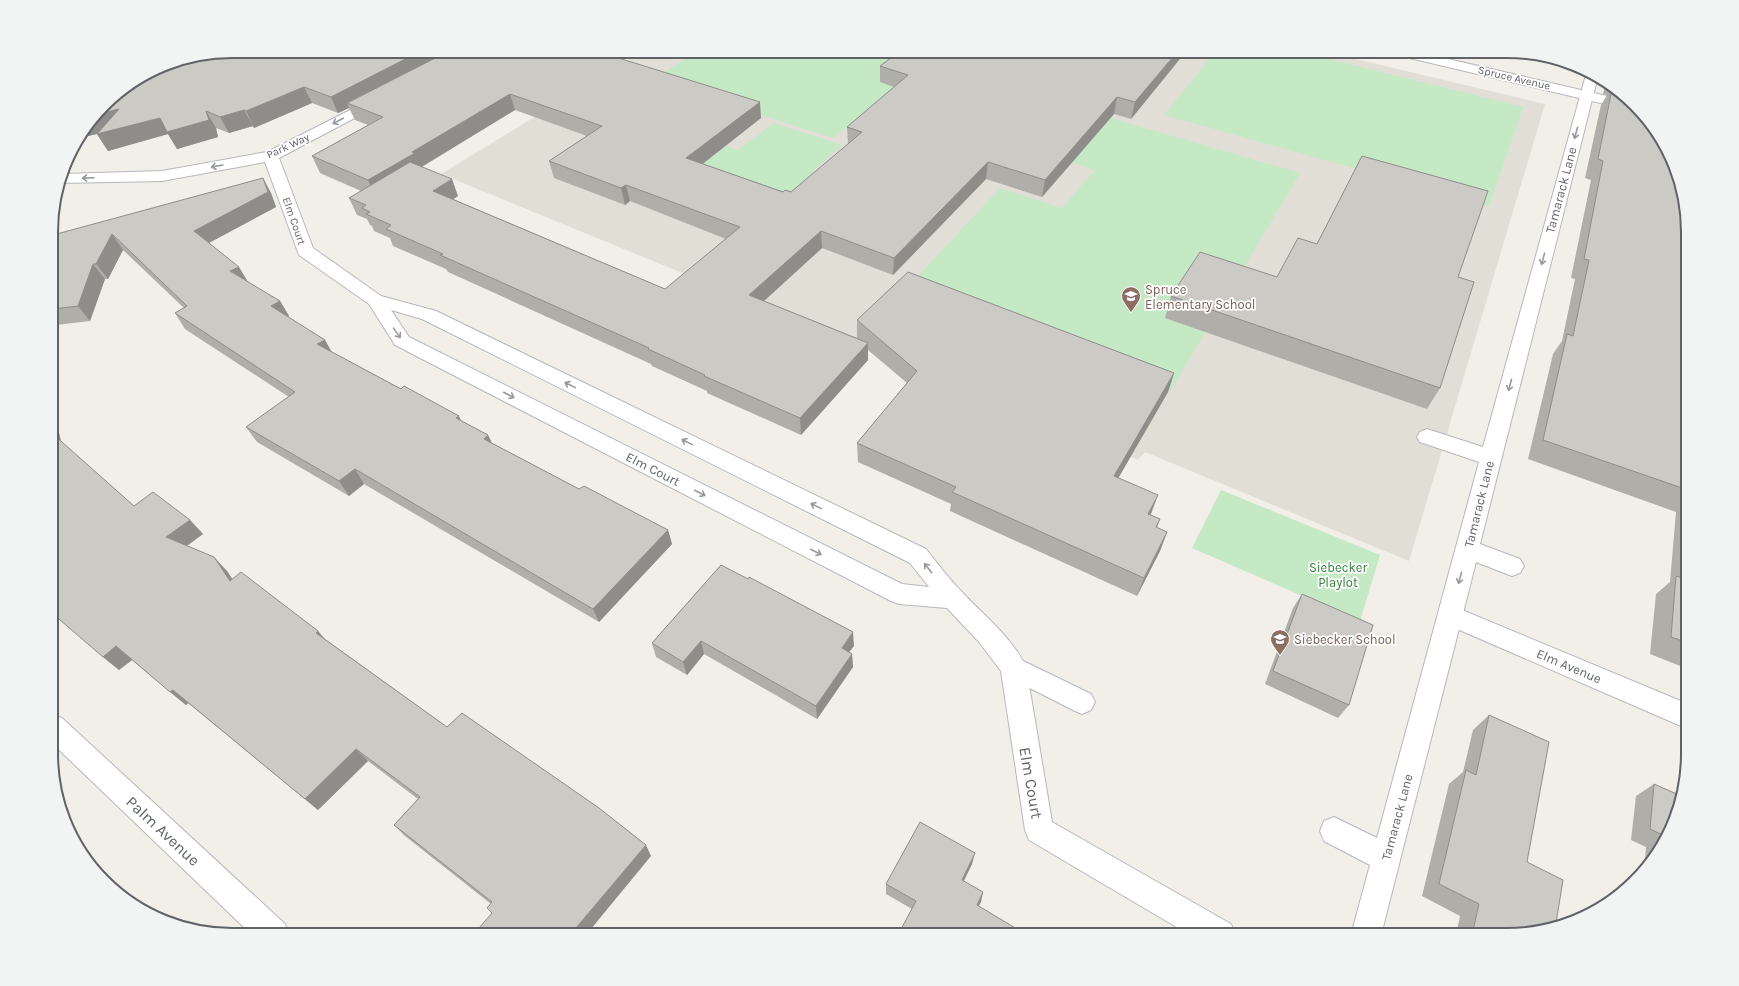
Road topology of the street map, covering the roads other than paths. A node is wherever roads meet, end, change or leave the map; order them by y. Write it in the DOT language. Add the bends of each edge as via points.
graph roads {
  1 [pos="1426,58"];
  2 [pos="1590,79"];
  3 [pos="389,94"];
  4 [pos="1586,96"];
  5 [pos="1626,105"];
  6 [pos="271,156"];
  7 [pos="66,179"];
  8 [pos="374,300"];
  9 [pos="1427,437"];
  10 [pos="1491,458"];
  11 [pos="1468,549"];
  12 [pos="1512,566"];
  13 [pos="952,599"];
  14 [pos="1450,615"];
  15 [pos="1012,667"];
  16 [pos="1082,702"];
  17 [pos="1681,714"];
  18 [pos="58,733"];
  19 [pos="1334,831"];
  20 [pos="1386,858"];
  21 [pos="267,928"];
  22 [pos="1208,928"];
  23 [pos="1368,928"];
  1 -- 4 [label="street, Spruce Avenue"];
  2 -- 4 [label="street, Tamarack Lane"];
  3 -- 6 [label="street, Park Way, one-way"];
  4 -- 5 [label="street, Spruce Avenue"];
  4 -- 10 [label="street, Tamarack Lane, one-way"];
  6 -- 7 [label="street, Park Way, one-way" via="162,176"];
  6 -- 8 [label="street, Elm Court" via="305,252"];
  13 -- 8 [label="street, Elm Court, one-way" via="918,556 429,316"];
  8 -- 13 [label="street, Elm Court, one-way" via="402,340 409,344 899,594"];
  9 -- 10 [label="street"];
  10 -- 11 [label="street, Tamarack Lane"];
  11 -- 12 [label="street"];
  11 -- 14 [label="street, Tamarack Lane, one-way"];
  13 -- 15 [label="street, Elm Court" via="988,634"];
  14 -- 17 [label="street, Elm Avenue"];
  14 -- 20 [label="street, Tamarack Lane"];
  15 -- 16 [label="street"];
  15 -- 22 [label="street, Elm Court" via="1039,830"];
  18 -- 21 [label="street, Palm Avenue"];
  19 -- 20 [label="street"];
  20 -- 23 [label="street, Tamarack Lane"];
}
